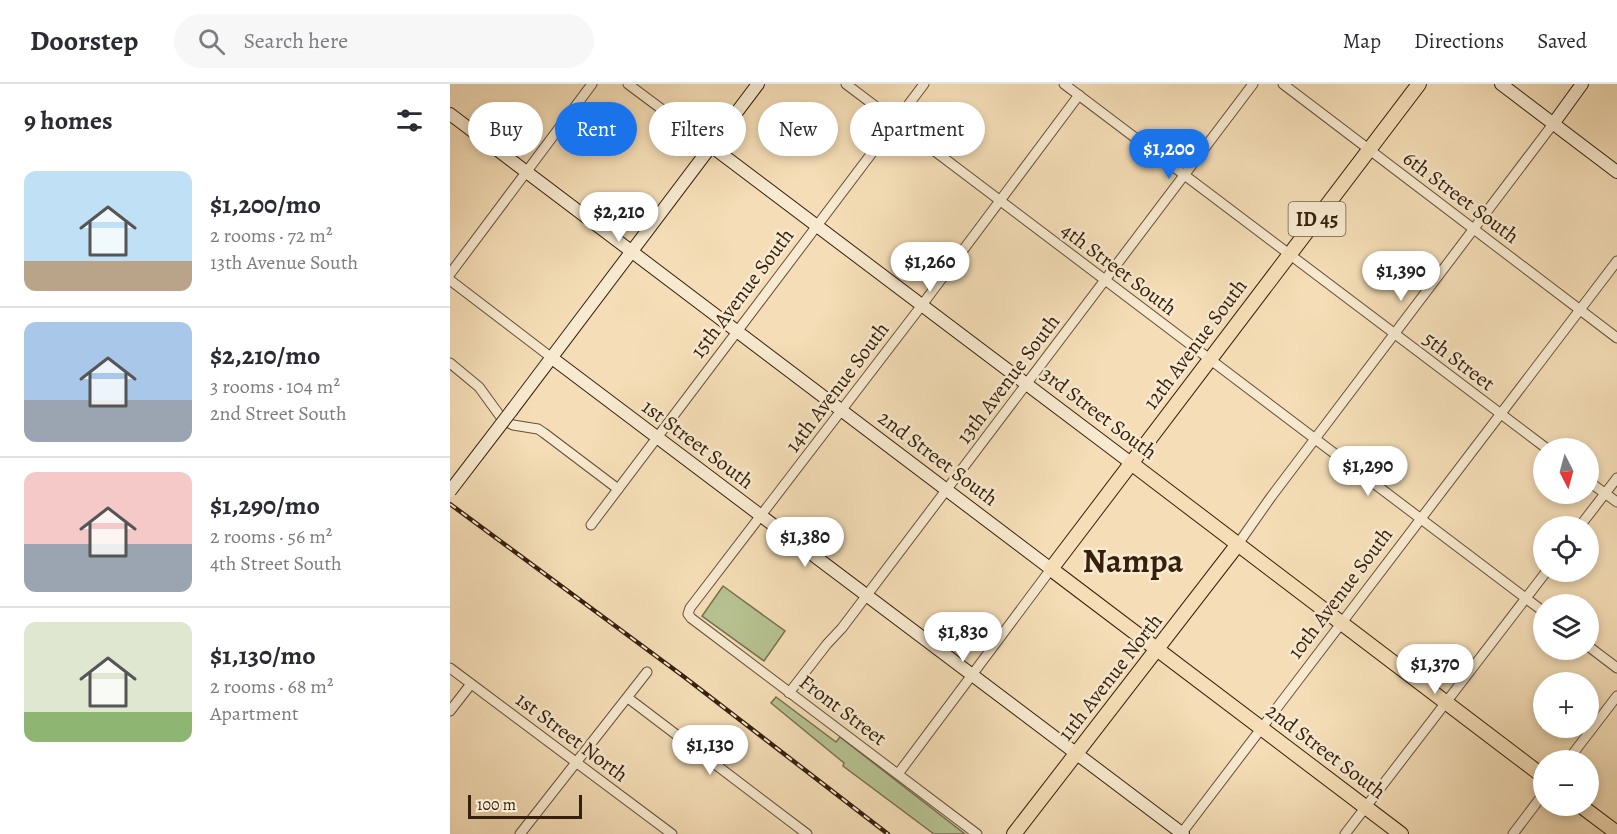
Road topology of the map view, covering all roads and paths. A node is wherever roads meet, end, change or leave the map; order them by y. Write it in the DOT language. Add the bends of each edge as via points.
graph roads {
  1 [pos="592,84"];
  2 [pos="628,84"];
  3 [pos="758,84"];
  4 [pos="846,84"];
  5 [pos="924,84"];
  6 [pos="1064,84"];
  7 [pos="1254,84"];
  8 [pos="1283,84"];
  9 [pos="1419,84"];
  10 [pos="1501,84"];
  11 [pos="1582,84"];
  12 [pos="1079,95"];
  13 [pos="652,102"];
  14 [pos="744,102"];
  15 [pos="870,102"];
  16 [pos="911,102"];
  17 [pos="450,114"];
  18 [pos="1553,124"];
  19 [pos="1369,150"];
  20 [pos="703,156"];
  21 [pos="724,156"];
  22 [pos="870,156"];
  23 [pos="941,156"];
  24 [pos="526,172"];
  25 [pos="1617,172"];
  26 [pos="1185,175"];
  27 [pos="1000,200"];
  28 [pos="816,225"];
  29 [pos="1474,229"];
  30 [pos="631,252"];
  31 [pos="1289,255"];
  32 [pos="1617,261"];
  33 [pos="450,274"];
  34 [pos="450,280"];
  35 [pos="1105,280"];
  36 [pos="922,305"];
  37 [pos="1580,309"];
  38 [pos="736,332"];
  39 [pos="1394,334"];
  40 [pos="1617,338"];
  41 [pos="552,358"];
  42 [pos="1210,360"];
  43 [pos="450,363"];
  44 [pos="1027,384"];
  45 [pos="841,411"];
  46 [pos="1500,414"];
  47 [pos="657,437"];
  48 [pos="1533,438"];
  49 [pos="1315,440"];
  50 [pos="1131,463"];
  51 [pos="1617,478"];
  52 [pos="618,489"];
  53 [pos="1599,489"];
  54 [pos="946,490"];
  55 [pos="450,491"];
  56 [pos="1605,494"];
  57 [pos="1617,502"];
  58 [pos="761,516"];
  59 [pos="1588,516"];
  60 [pos="1420,518"];
  61 [pos="591,525"];
  62 [pos="1238,544"];
  63 [pos="1051,569"];
  64 [pos="1538,582"];
  65 [pos="867,595"];
  66 [pos="1526,598"];
  67 [pos="1533,603"];
  68 [pos="688,614"];
  69 [pos="1341,622"];
  70 [pos="1158,650"];
  71 [pos="1599,654"];
  72 [pos="450,668"];
  73 [pos="1617,668"];
  74 [pos="647,672"];
  75 [pos="972,675"];
  76 [pos="471,684"];
  77 [pos="789,693"];
  78 [pos="1617,696"];
  79 [pos="628,698"];
  80 [pos="1446,702"];
  81 [pos="450,711"];
  82 [pos="1260,728"];
  83 [pos="1576,750"];
  84 [pos="1076,754"];
  85 [pos="577,763"];
  86 [pos="1533,769"];
  87 [pos="898,774"];
  88 [pos="1366,807"];
  89 [pos="1533,808"];
  90 [pos="1594,816"];
  91 [pos="1617,833"];
  92 [pos="520,834"];
  93 [pos="672,834"];
  94 [pos="807,834"];
  95 [pos="977,834"];
  96 [pos="1014,834"];
  97 [pos="1182,834"];
  98 [pos="1344,834"];
  99 [pos="1401,834"];
  100 [pos="1513,834"];
  1 -- 24 [label="street"];
  2 -- 13 [label="street, 3rd Street South"];
  3 -- 14 [label="main road"];
  4 -- 15 [label="street, 4th Street South"];
  5 -- 16 [label="street, 15th Avenue South"];
  6 -- 12 [label="street, 5th Street"];
  7 -- 26 [label="street, 13th Avenue South"];
  8 -- 19 [label="street, 6th Street South"];
  9 -- 19 [label="main road, 12th Avenue South / ID 45"];
  10 -- 18 [label="main road"];
  11 -- 18 [label="main road"];
  12 -- 26 [label="street, 5th Street"];
  12 -- 27 [label="street, 14th Avenue South"];
  17 -- 24 [label="main road, 2nd Street South"];
  18 -- 25 [label="main road"];
  18 -- 29 [label="street"];
  19 -- 29 [label="street, 6th Street South"];
  19 -- 31 [label="main road, 12th Avenue South / ID 45"];
  20 -- 30 [label="main road"];
  21 -- 28 [label="main road, 3rd Street South"];
  22 -- 28 [label="street, 15th Avenue South"];
  23 -- 27 [label="street, 4th Street South"];
  24 -- 30 [label="main road, 2nd Street South"];
  24 -- 33 [label="street"];
  26 -- 31 [label="street, 5th Street"];
  26 -- 35 [label="street, 13th Avenue South"];
  27 -- 35 [label="street, 4th Street South"];
  27 -- 36 [label="street, 14th Avenue South"];
  28 -- 36 [label="main road, 3rd Street South"];
  28 -- 38 [label="street, 15th Avenue South"];
  29 -- 37 [label="street, 6th Street South"];
  29 -- 39 [label="street"];
  30 -- 38 [label="main road, 2nd Street South"];
  30 -- 41 [label="main road"];
  31 -- 39 [label="street, 5th Street"];
  31 -- 42 [label="main road, 12th Avenue South / ID 45"];
  32 -- 37 [label="street, 10th Avenue South"];
  34 -- 41 [label="street, 1st Street South"];
  35 -- 42 [label="street, 4th Street South"];
  35 -- 44 [label="street, 13th Avenue South"];
  36 -- 44 [label="main road, 3rd Street South"];
  36 -- 45 [label="street, 14th Avenue South"];
  37 -- 40 [label="street, 6th Street South"];
  37 -- 46 [label="street, 10th Avenue South"];
  38 -- 45 [label="main road, 2nd Street South"];
  38 -- 47 [label="street, 15th Avenue South"];
  39 -- 46 [label="street, 5th Street"];
  39 -- 49 [label="street"];
  41 -- 47 [label="main road, 1st Street South"];
  41 -- 55 [label="main road, bridge"];
  42 -- 49 [label="street, 4th Street South"];
  42 -- 50 [label="main road, 12th Avenue South / ID 45"];
  43 -- 52 [label="street" via="479,387 503,420 544,433"];
  44 -- 50 [label="main road, 3rd Street South"];
  44 -- 54 [label="street, 13th Avenue South"];
  45 -- 54 [label="main road, 2nd Street South"];
  45 -- 58 [label="street, 14th Avenue South"];
  46 -- 48 [label="street, 5th Street"];
  46 -- 60 [label="street, 10th Avenue South"];
  47 -- 52 [label="street, 15th Avenue South"];
  47 -- 58 [label="main road, 1st Street South"];
  49 -- 60 [label="street, 4th Street South"];
  49 -- 62 [label="street"];
  50 -- 62 [label="main road, 3rd Street South"];
  50 -- 63 [label="main road, 12th Avenue South"];
  51 -- 56 [label="street"];
  52 -- 61 [label="street, 15th Avenue South"];
  53 -- 56 [label="street"];
  54 -- 63 [label="main road, 2nd Street South"];
  54 -- 65 [label="street, 13th Avenue South"];
  56 -- 57 [label="street"];
  56 -- 59 [label="street"];
  58 -- 65 [label="main road, 1st Street South"];
  58 -- 68 [label="street, 14th Avenue South"];
  60 -- 66 [label="street, 4th Street South"];
  60 -- 69 [label="street, 10th Avenue South"];
  62 -- 69 [label="main road, 3rd Street South"];
  62 -- 70 [label="main road, 11th Avenue North"];
  63 -- 70 [label="main road, 2nd Street South"];
  63 -- 75 [label="street, 12th Avenue South"];
  64 -- 66 [label="street"];
  65 -- 75 [label="main road, 1st Street South"];
  65 -- 77 [label="street, 13th Avenue South"];
  66 -- 67 [label="street, 4th Street South"];
  66 -- 80 [label="street"];
  68 -- 77 [label="street, Front Street"];
  69 -- 80 [label="main road, 3rd Street South"];
  69 -- 82 [label="street, 10th Avenue South"];
  70 -- 82 [label="main road, 2nd Street South"];
  70 -- 84 [label="main road, 11th Avenue North"];
  71 -- 73 [label="street"];
  72 -- 76 [label="street, 1st Street North"];
  74 -- 79 [label="street"];
  75 -- 84 [label="main road, 1st Street South"];
  75 -- 87 [label="street, 12th Avenue South"];
  76 -- 81 [label="street"];
  76 -- 85 [label="street, 1st Street North"];
  77 -- 87 [label="street, Front Street"];
  78 -- 83 [label="street"];
  79 -- 85 [label="street"];
  79 -- 94 [label="street"];
  80 -- 86 [label="main road, 3rd Street South"];
  80 -- 88 [label="street"];
  82 -- 88 [label="main road, 2nd Street South"];
  82 -- 97 [label="street, 10th Avenue South"];
  84 -- 96 [label="main road, 11th Avenue North"];
  84 -- 97 [label="main road, 1st Street South"];
  85 -- 92 [label="street"];
  85 -- 93 [label="street, 1st Street North"];
  87 -- 95 [label="street, Front Street"];
  88 -- 98 [label="street"];
  88 -- 99 [label="main road, 2nd Street South"];
  89 -- 100 [label="street"];
  90 -- 91 [label="main road"];
}
